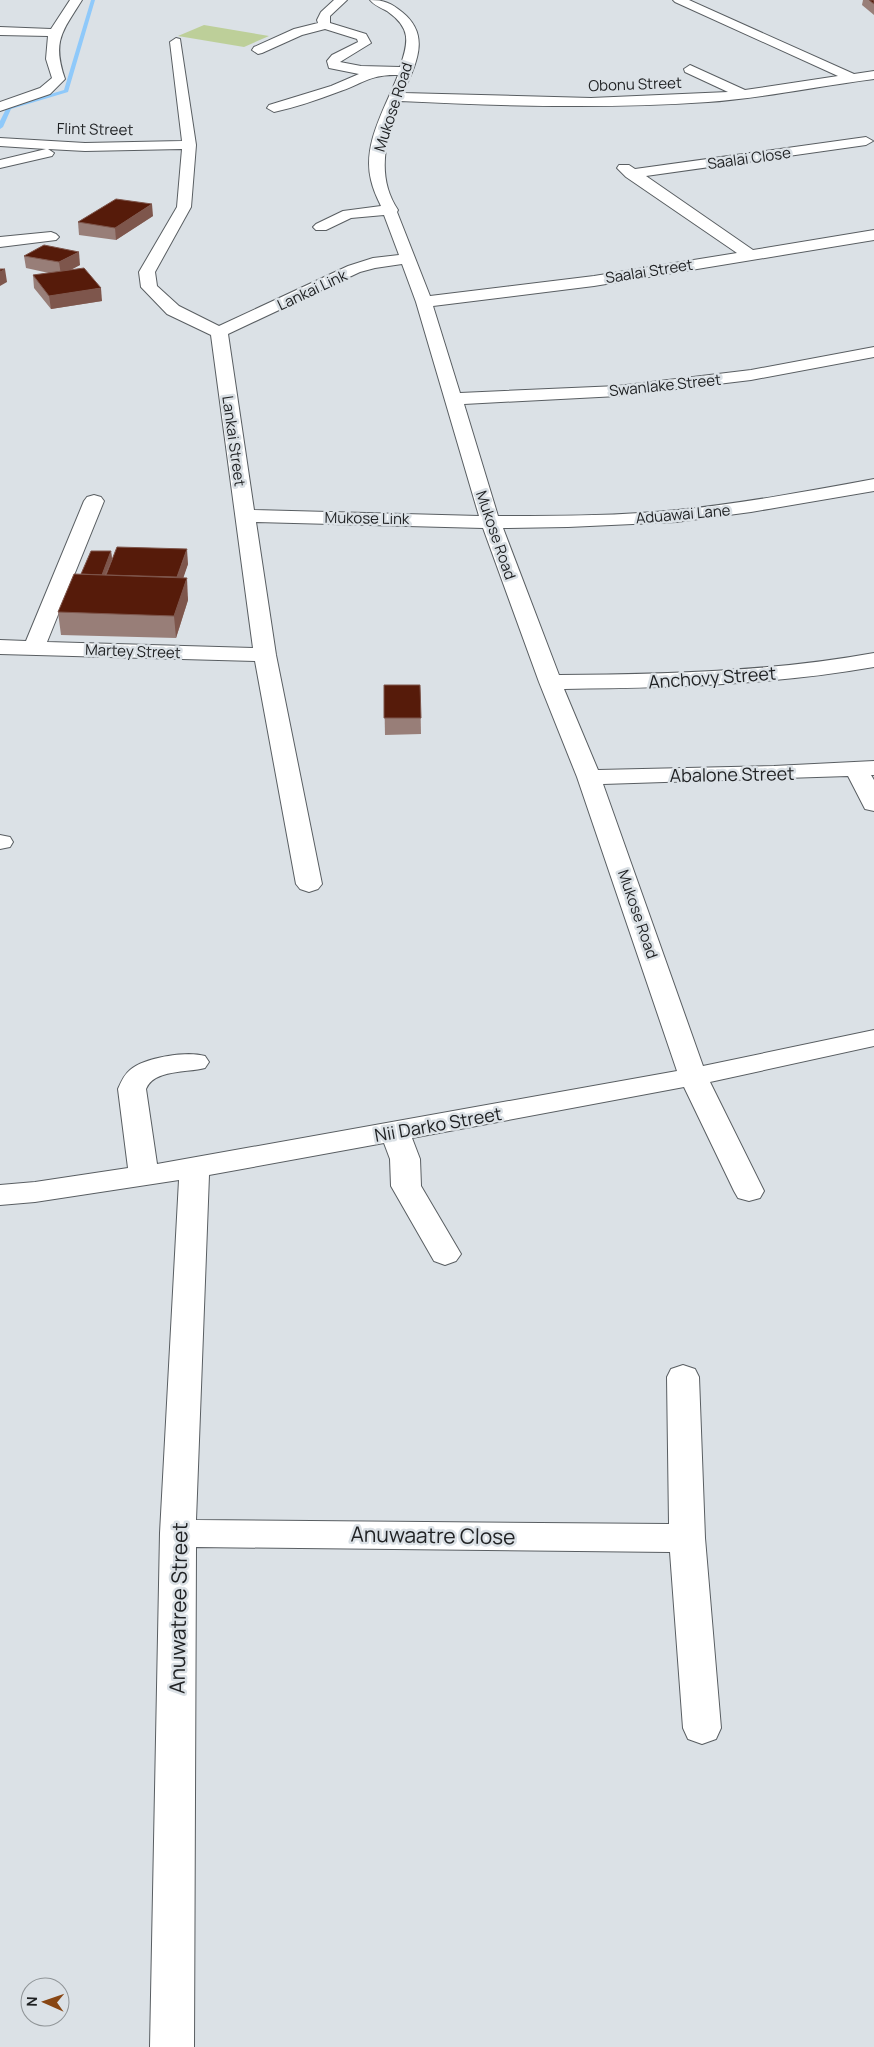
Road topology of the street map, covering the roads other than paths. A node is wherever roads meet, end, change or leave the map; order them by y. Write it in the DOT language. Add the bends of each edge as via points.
graph roads {
  1 [pos="76,0"];
  2 [pos="341,0"];
  3 [pos="376,0"];
  4 [pos="679,0"];
  5 [pos="326,25"];
  6 [pos="0,31"];
  7 [pos="55,33"];
  8 [pos="176,42"];
  9 [pos="258,50"];
  10 [pos="690,69"];
  11 [pos="383,71"];
  12 [pos="406,71"];
  13 [pos="874,75"];
  14 [pos="853,78"];
  15 [pos="742,94"];
  16 [pos="395,97"];
  17 [pos="0,107"];
  18 [pos="274,108"];
  19 [pos="866,141"];
  20 [pos="0,142"];
  21 [pos="189,145"];
  22 [pos="86,147"];
  23 [pos="617,163"];
  24 [pos="0,164"];
  25 [pos="631,174"];
  26 [pos="391,210"];
  27 [pos="321,227"];
  28 [pos="874,235"];
  29 [pos="50,237"];
  30 [pos="0,242"];
  31 [pos="750,255"];
  32 [pos="408,259"];
  33 [pos="424,302"];
  34 [pos="219,332"];
  35 [pos="874,352"];
  36 [pos="454,399"];
  37 [pos="874,485"];
  38 [pos="94,501"];
  39 [pos="244,516"];
  40 [pos="490,521"];
  41 [pos="0,647"];
  42 [pos="34,648"];
  43 [pos="265,655"];
  44 [pos="874,660"];
  45 [pos="550,682"];
  46 [pos="866,769"];
  47 [pos="589,777"];
  48 [pos="874,804"];
  49 [pos="309,884"];
  50 [pos="874,1038"];
  51 [pos="196,1062"];
  52 [pos="693,1077"];
  53 [pos="395,1132"];
  54 [pos="194,1168"];
  55 [pos="144,1176"];
  56 [pos="749,1191"];
  57 [pos="0,1195"];
  58 [pos="445,1254"];
  59 [pos="683,1377"];
  60 [pos="178,1533"];
  61 [pos="687,1538"];
  62 [pos="702,1728"];
  63 [pos="172,2047"];
  1 -- 7 [label="street"];
  2 -- 5 [label="street" via="325,15"];
  3 -- 12 [label="street, Mukose Road" via="400,17 410,30 412,49"];
  4 -- 14 [label="street"];
  5 -- 9 [label="street" via="298,32"];
  5 -- 11 [label="street" via="365,39 362,46 333,61 334,66"];
  6 -- 7 [label="street"];
  7 -- 17 [label="street" via="52,58 59,79 46,92"];
  8 -- 21 [label="street"];
  10 -- 15 [label="street"];
  11 -- 12 [label="street"];
  11 -- 18 [label="street"];
  12 -- 16 [label="street, Mukose Road"];
  13 -- 14 [label="street, Obonu Street"];
  14 -- 15 [label="street, Obonu Street"];
  15 -- 16 [label="street, Obonu Street" via="606,102"];
  16 -- 26 [label="street, Mukose Road" via="379,143 376,168"];
  19 -- 25 [label="street, Saalai Close"];
  20 -- 22 [label="street, Flint Street"];
  21 -- 22 [label="street, Flint Street"];
  21 -- 34 [label="street" via="184,207 147,272 149,288 173,310"];
  22 -- 24 [label="street"];
  23 -- 25 [label="street"];
  25 -- 31 [label="street"];
  26 -- 27 [label="street" via="348,214"];
  26 -- 32 [label="street, Mukose Road"];
  28 -- 31 [label="street, Saalai Street"];
  29 -- 30 [label="street"];
  31 -- 33 [label="street, Saalai Street" via="594,281"];
  32 -- 33 [label="street, Mukose Road"];
  32 -- 34 [label="street, Lankai Link" via="354,269"];
  33 -- 36 [label="street, Mukose Road"];
  34 -- 39 [label="street, Lankai Street"];
  35 -- 36 [label="street, Swanlake Street" via="751,375 618,391"];
  36 -- 40 [label="street, Mukose Road"];
  37 -- 40 [label="street, Aduawai Lane" via="745,508 674,516"];
  38 -- 42 [label="street"];
  39 -- 40 [label="street, Mukose Link"];
  39 -- 43 [label="street, Lankai Street"];
  40 -- 45 [label="street, Mukose Road"];
  41 -- 42 [label="street, Martey Street"];
  42 -- 43 [label="street, Martey Street"];
  43 -- 49 [label="street, Lankai Street"];
  44 -- 45 [label="street, Anchovy Street" via="809,671 718,678"];
  45 -- 47 [label="street, Mukose Road"];
  46 -- 47 [label="street, Abalone Street"];
  46 -- 48 [label="street"];
  47 -- 52 [label="street, Mukose Road"];
  50 -- 52 [label="street, Nii Darko Street"];
  51 -- 55 [label="street" via="147,1071 133,1083"];
  52 -- 53 [label="street, Nii Darko Street"];
  52 -- 56 [label="street, Mukose Road"];
  53 -- 54 [label="street, Nii Darko Street"];
  53 -- 58 [label="street" via="405,1159 406,1186"];
  54 -- 55 [label="street, Nii Darko Street"];
  54 -- 60 [label="street, Anuwatree Street"];
  55 -- 57 [label="street, Nii Darko Street"];
  59 -- 61 [label="street"];
  60 -- 61 [label="street, Anuwaatre Close"];
  60 -- 63 [label="street, Anuwatree Street"];
  61 -- 62 [label="street"];
}
